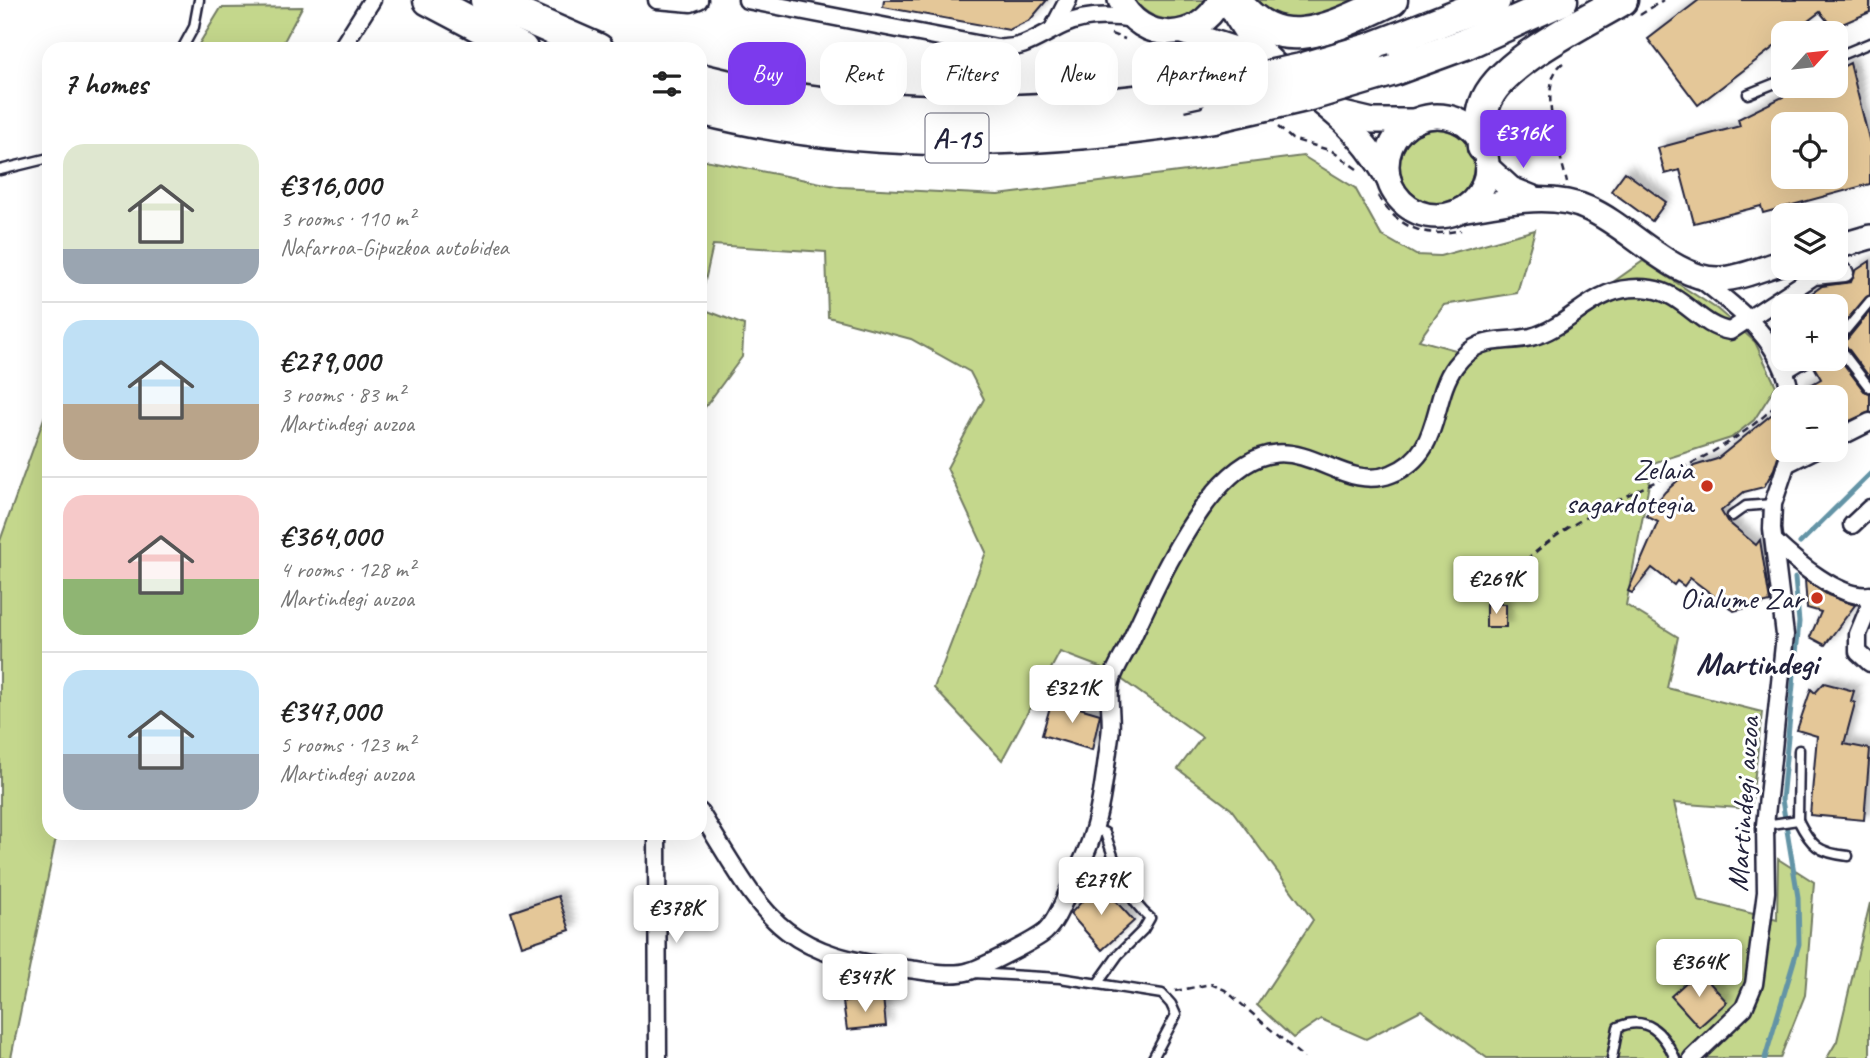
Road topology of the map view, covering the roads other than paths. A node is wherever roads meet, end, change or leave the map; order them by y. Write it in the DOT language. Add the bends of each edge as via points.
graph roads {
  1 [pos="199,0"];
  2 [pos="372,0"];
  3 [pos="486,0"];
  4 [pos="657,0"];
  5 [pos="699,0"];
  6 [pos="747,0"];
  7 [pos="1068,0"];
  8 [pos="1084,0"];
  9 [pos="1220,0"];
  10 [pos="1228,0"];
  11 [pos="1235,0"];
  12 [pos="1392,0"];
  13 [pos="1495,0"];
  14 [pos="1562,0"];
  15 [pos="433,3"];
  16 [pos="1126,9"];
  17 [pos="1626,11"];
  18 [pos="1056,25"];
  19 [pos="1182,32"];
  20 [pos="186,42"];
  21 [pos="345,42"];
  22 [pos="508,42"];
  23 [pos="582,42"];
  24 [pos="1870,43"];
  25 [pos="1848,52"];
  26 [pos="1275,68"];
  27 [pos="707,80"];
  28 [pos="1771,84"];
  29 [pos="1748,94"];
  30 [pos="707,110"];
  31 [pos="1329,110"];
  32 [pos="1416,121"];
  33 [pos="1485,157"];
  34 [pos="42,160"];
  35 [pos="0,170"];
  36 [pos="1390,180"];
  37 [pos="1543,200"];
  38 [pos="1461,210"];
  39 [pos="1870,237"];
  40 [pos="1848,243"];
  41 [pos="1771,267"];
  42 [pos="1693,274"];
  43 [pos="1736,280"];
  44 [pos="1808,280"];
  45 [pos="1870,301"];
  46 [pos="1748,317"];
  47 [pos="1848,328"];
  48 [pos="1848,359"];
  49 [pos="1791,371"];
  50 [pos="1786,374"];
  51 [pos="1788,385"];
  52 [pos="1869,387"];
  53 [pos="1868,425"];
  54 [pos="1848,434"];
  55 [pos="1789,462"];
  56 [pos="1773,504"];
  57 [pos="1870,508"];
  58 [pos="1732,516"];
  59 [pos="1852,525"];
  60 [pos="1774,541"];
  61 [pos="1870,595"];
  62 [pos="1870,605"];
  63 [pos="1870,663"];
  64 [pos="1800,751"];
  65 [pos="1796,820"];
  66 [pos="707,824"];
  67 [pos="1771,825"];
  68 [pos="1094,828"];
  69 [pos="657,840"];
  70 [pos="1848,856"];
  71 [pos="967,972"];
  72 [pos="1098,983"];
  73 [pos="658,1058"];
  74 [pos="1153,1058"];
  75 [pos="1612,1058"];
  76 [pos="1675,1058"];
  77 [pos="1692,1058"];
  1 -- 20 [label="lane"];
  2 -- 21 [label="street"];
  3 -- 23 [label="highway"];
  4 -- 5 [label="street" via="691,4"];
  6 -- 18 [label="street" via="997,48 1027,45"];
  7 -- 18 [label="street"];
  8 -- 18 [label="street"];
  9 -- 19 [label="main road" via="1205,21"];
  10 -- 26 [label="main road" via="1249,38"];
  11 -- 12 [label="highway" via="1255,20 1293,34 1320,32"];
  13 -- 27 [label="highway, A-15, bridge" via="1369,49 1301,69 1181,95 1068,108 891,109 808,102"];
  14 -- 30 [label="highway, A-15, bridge" via="1394,70 1214,117 1069,135 979,139 803,128"];
  15 -- 22 [label="highway"];
  16 -- 18 [label="street"];
  16 -- 19 [label="main road" via="1161,33"];
  17 -- 33 [label="highway" via="1517,65 1493,87 1482,120"];
  19 -- 26 [label="main road"];
  24 -- 25 [label="lane"];
  26 -- 31 [label="main road"];
  28 -- 29 [label="lane"];
  31 -- 32 [label="main road" via="1373,121"];
  31 -- 36 [label="main road" via="1364,142"];
  32 -- 33 [label="main road" via="1448,117 1475,133"];
  32 -- 36 [label="main road" via="1405,128 1390,152"];
  33 -- 37 [label="main road" via="1511,189"];
  33 -- 38 [label="main road" via="1480,192"];
  34 -- 35 [label="lane"];
  36 -- 38 [label="main road" via="1401,199 1418,212 1433,216"];
  37 -- 38 [label="main road"];
  37 -- 42 [label="main road" via="1572,203 1601,215"];
  39 -- 40 [label="main road"];
  41 -- 43 [label="main road"];
  42 -- 43 [label="main road"];
  42 -- 46 [label="street"];
  43 -- 46 [label="street"];
  44 -- 46 [label="street"];
  45 -- 47 [label="lane"];
  46 -- 50 [label="street" via="1771,345"];
  46 -- 68 [label="street" via="1730,331 1712,328 1689,305 1665,293 1626,289 1602,296 1531,337 1497,338 1474,348 1445,381 1440,410 1426,443 1412,461 1391,475 1370,478 1307,456 1278,454 1257,458 1234,472 1194,521 1111,683 1112,727"];
  48 -- 52 [label="lane"];
  49 -- 50 [label="lane"];
  50 -- 51 [label="street"];
  53 -- 54 [label="street"];
  55 -- 56 [label="street, Martindegi auzoa"];
  56 -- 58 [label="lane" via="1746,506"];
  56 -- 60 [label="street, Martindegi auzoa"];
  57 -- 59 [label="street"];
  60 -- 61 [label="street" via="1795,562 1821,578 1859,596"];
  60 -- 67 [label="street, Martindegi auzoa" via="1785,635"];
  62 -- 63 [label="street" via="1858,634 1858,652"];
  64 -- 65 [label="lane"];
  65 -- 67 [label="lane"];
  65 -- 70 [label="lane" via="1809,841 1829,854"];
  66 -- 71 [label="street" via="752,898 786,933 821,953 871,965"];
  67 -- 77 [label="street, Martindegi auzoa" via="1754,984 1744,1008"];
  68 -- 71 [label="street" via="1060,909 1045,932"];
  68 -- 72 [label="lane" via="1105,833 1127,890 1150,918"];
  69 -- 73 [label="street"];
  71 -- 72 [label="lane"];
  72 -- 74 [label="lane" via="1162,994 1171,1004 1176,1015"];
  75 -- 76 [label="lane" via="1618,1027 1633,1021 1652,1026"];
}
